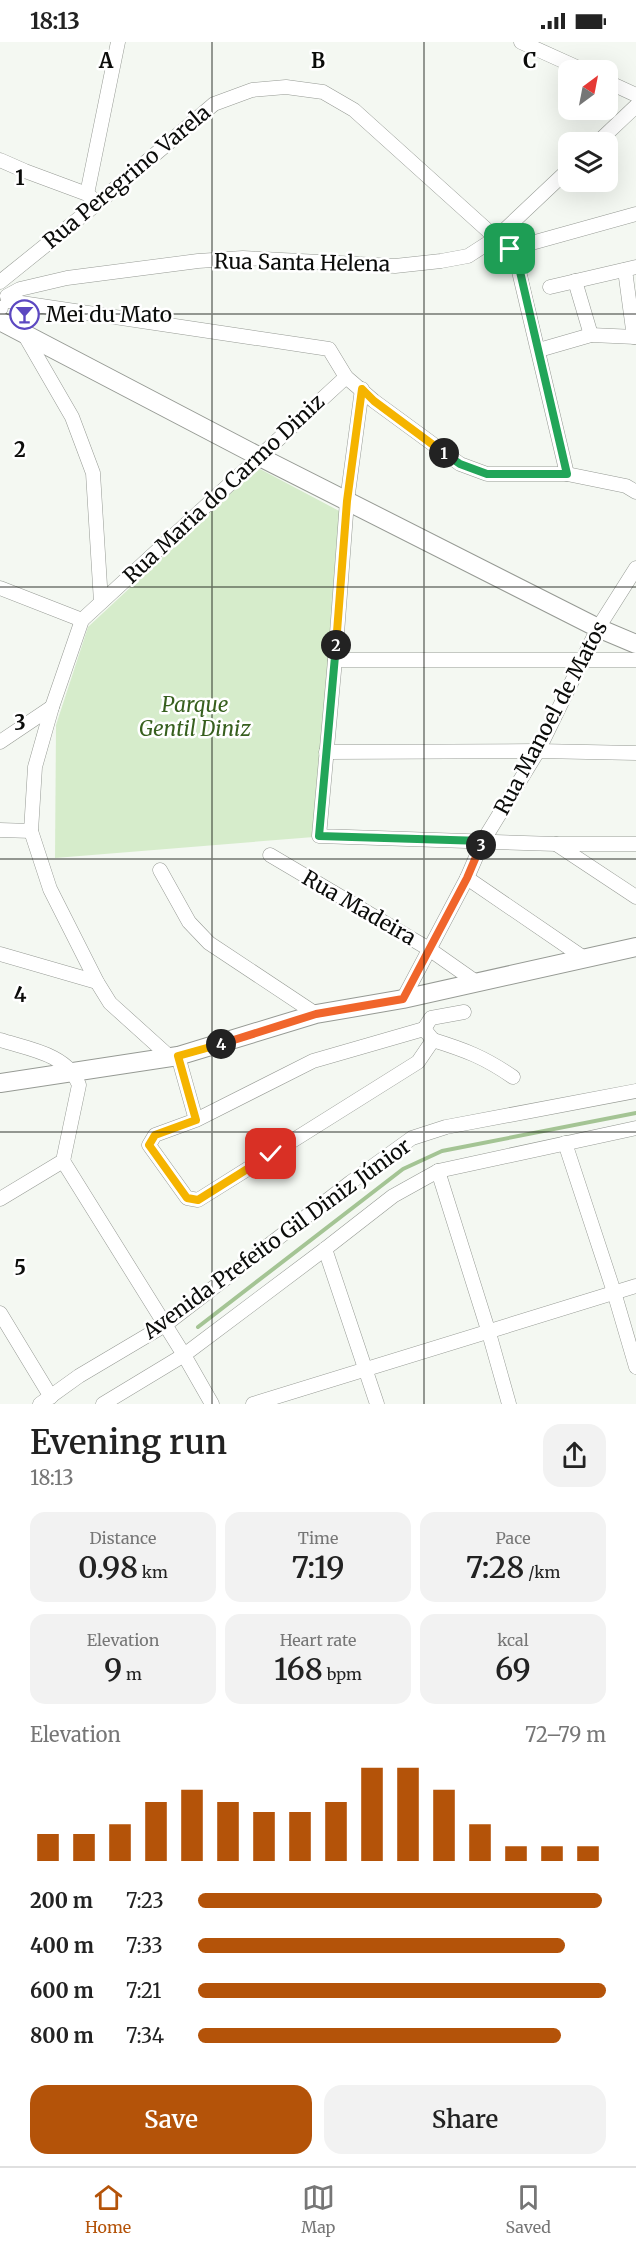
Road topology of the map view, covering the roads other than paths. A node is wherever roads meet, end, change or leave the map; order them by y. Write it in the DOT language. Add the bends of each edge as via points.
graph roads {
  1 [pos="118,42"];
  2 [pos="521,42"];
  3 [pos="561,60"];
  4 [pos="618,87"];
  5 [pos="636,95"];
  6 [pos="636,105"];
  7 [pos="608,132"];
  8 [pos="0,160"];
  9 [pos="558,179"];
  10 [pos="87,194"];
  11 [pos="98,204"];
  12 [pos="636,214"];
  13 [pos="496,238"];
  14 [pos="510,249"];
  15 [pos="630,268"];
  16 [pos="5,277"];
  17 [pos="575,281"];
  18 [pos="550,287"];
  19 [pos="5,303"];
  20 [pos="24,334"];
  21 [pos="591,335"];
  22 [pos="635,337"];
  23 [pos="539,350"];
  24 [pos="346,377"];
  25 [pos="362,389"];
  26 [pos="258,456"];
  27 [pos="567,474"];
  28 [pos="636,492"];
  29 [pos="347,501"];
  30 [pos="636,568"];
  31 [pos="0,588"];
  32 [pos="101,602"];
  33 [pos="82,620"];
  34 [pos="598,628"];
  35 [pos="636,644"];
  36 [pos="582,659"];
  37 [pos="335,660"];
  38 [pos="636,660"];
  39 [pos="52,707"];
  40 [pos="0,742"];
  41 [pos="538,751"];
  42 [pos="326,752"];
  43 [pos="636,753"];
  44 [pos="0,830"];
  45 [pos="32,831"];
  46 [pos="483,841"];
  47 [pos="556,844"];
  48 [pos="636,844"];
  49 [pos="270,855"];
  50 [pos="160,870"];
  51 [pos="467,878"];
  52 [pos="636,897"];
  53 [pos="636,947"];
  54 [pos="429,949"];
  55 [pos="0,954"];
  56 [pos="584,958"];
  57 [pos="97,982"];
  58 [pos="476,982"];
  59 [pos="403,999"];
  60 [pos="464,1012"];
  61 [pos="316,1014"];
  62 [pos="428,1034"];
  63 [pos="0,1040"];
  64 [pos="175,1057"];
  65 [pos="75,1073"];
  66 [pos="513,1077"];
  67 [pos="0,1083"];
  68 [pos="636,1091"];
  69 [pos="196,1120"];
  70 [pos="636,1128"];
  71 [pos="565,1143"];
  72 [pos="63,1161"];
  73 [pos="438,1171"];
  74 [pos="0,1199"];
  75 [pos="325,1249"];
  76 [pos="636,1286"];
  77 [pos="614,1292"];
  78 [pos="0,1312"];
  79 [pos="165,1325"];
  80 [pos="489,1333"];
  81 [pos="184,1355"];
  82 [pos="636,1367"];
  83 [pos="367,1369"];
  84 [pos="45,1401"];
  85 [pos="103,1404"];
  86 [pos="212,1404"];
  87 [pos="253,1404"];
  88 [pos="377,1404"];
  89 [pos="509,1404"];
  1 -- 10 [label="street"];
  2 -- 3 [label="street"];
  4 -- 5 [label="street"];
  6 -- 7 [label="street"];
  8 -- 10 [label="street"];
  9 -- 13 [label="street, Rua Santa Helena"];
  10 -- 11 [label="street"];
  11 -- 13 [label="street, Rua Peregrino Varela" via="214,104 252,90 286,87 323,92 354,110"];
  11 -- 16 [label="street, Rua Peregrino Varela"];
  12 -- 14 [label="street"];
  13 -- 14 [label="street, Rua Peregrino Varela"];
  13 -- 19 [label="street, Rua Santa Helena" via="468,256 395,266 243,258 67,278"];
  14 -- 23 [label="street" via="518,263"];
  15 -- 17 [label="street"];
  15 -- 22 [label="street"];
  16 -- 19 [label="street"];
  17 -- 18 [label="street"];
  17 -- 21 [label="street"];
  19 -- 20 [label="main road"];
  19 -- 24 [label="street" via="329,349"];
  20 -- 26 [label="main road"];
  20 -- 32 [label="street" via="72,417 93,473"];
  21 -- 22 [label="street"];
  21 -- 23 [label="street"];
  23 -- 27 [label="street"];
  24 -- 25 [label="street"];
  24 -- 26 [label="street, Rua Maria do Carmo Diniz"];
  25 -- 27 [label="street" via="460,464 487,474"];
  25 -- 29 [label="street"];
  26 -- 29 [label="main road"];
  26 -- 32 [label="street, Rua Maria do Carmo Diniz"];
  27 -- 28 [label="street" via="626,486"];
  29 -- 34 [label="main road"];
  29 -- 37 [label="street"];
  30 -- 34 [label="street, Rua Manoel de Matos"];
  31 -- 33 [label="street"];
  32 -- 33 [label="street, Rua Maria do Carmo Diniz"];
  33 -- 39 [label="street"];
  34 -- 35 [label="main road"];
  34 -- 36 [label="street, Rua Manoel de Matos"];
  36 -- 37 [label="street"];
  36 -- 38 [label="street"];
  36 -- 41 [label="street, Rua Manoel de Matos"];
  37 -- 42 [label="street"];
  39 -- 40 [label="street"];
  39 -- 45 [label="street" via="35,767"];
  41 -- 42 [label="street"];
  41 -- 43 [label="street"];
  41 -- 46 [label="street, Rua Manoel de Matos"];
  42 -- 46 [label="street" via="319,836"];
  44 -- 45 [label="street"];
  45 -- 57 [label="street" via="50,889"];
  46 -- 47 [label="street"];
  46 -- 51 [label="street, Rua Manoel de Matos"];
  47 -- 48 [label="street"];
  47 -- 52 [label="street"];
  49 -- 54 [label="street, Rua Madeira"];
  50 -- 61 [label="street" via="189,922 209,943"];
  51 -- 54 [label="street, Rua Manoel de Matos"];
  51 -- 56 [label="street"];
  53 -- 56 [label="main road"];
  54 -- 58 [label="street, Rua Madeira"];
  54 -- 59 [label="street, Rua Manoel de Matos"];
  55 -- 57 [label="street"];
  56 -- 58 [label="main road"];
  57 -- 64 [label="street" via="110,1003"];
  58 -- 59 [label="main road"];
  59 -- 61 [label="main road"];
  60 -- 62 [label="street" via="431,1018"];
  61 -- 64 [label="main road"];
  62 -- 66 [label="street" via="492,1062"];
  62 -- 69 [label="street" via="313,1061"];
  62 -- 69 [label="street" via="418,1062 198,1200 187,1198 149,1145 155,1135"];
  63 -- 65 [label="street" via="54,1057"];
  64 -- 65 [label="main road"];
  64 -- 69 [label="street"];
  65 -- 67 [label="main road"];
  65 -- 72 [label="street" via="78,1085"];
  68 -- 79 [label="street, Avenida Prefeito Gil Diniz Júnior" via="446,1127 412,1138"];
  70 -- 71 [label="street, Avenida Prefeito Gil Diniz Júnior"];
  71 -- 73 [label="street, Avenida Prefeito Gil Diniz Júnior"];
  71 -- 77 [label="street"];
  72 -- 74 [label="street"];
  72 -- 79 [label="street"];
  73 -- 75 [label="street, Avenida Prefeito Gil Diniz Júnior" via="393,1196"];
  73 -- 80 [label="street"];
  75 -- 81 [label="street, Avenida Prefeito Gil Diniz Júnior"];
  75 -- 83 [label="street"];
  76 -- 77 [label="street"];
  77 -- 80 [label="street"];
  77 -- 82 [label="street"];
  78 -- 84 [label="street"];
  79 -- 81 [label="street"];
  79 -- 84 [label="street, Avenida Prefeito Gil Diniz Júnior"];
  80 -- 83 [label="street"];
  80 -- 89 [label="street"];
  81 -- 85 [label="street, Avenida Prefeito Gil Diniz Júnior"];
  81 -- 86 [label="street"];
  83 -- 87 [label="street"];
  83 -- 88 [label="street"];
}
